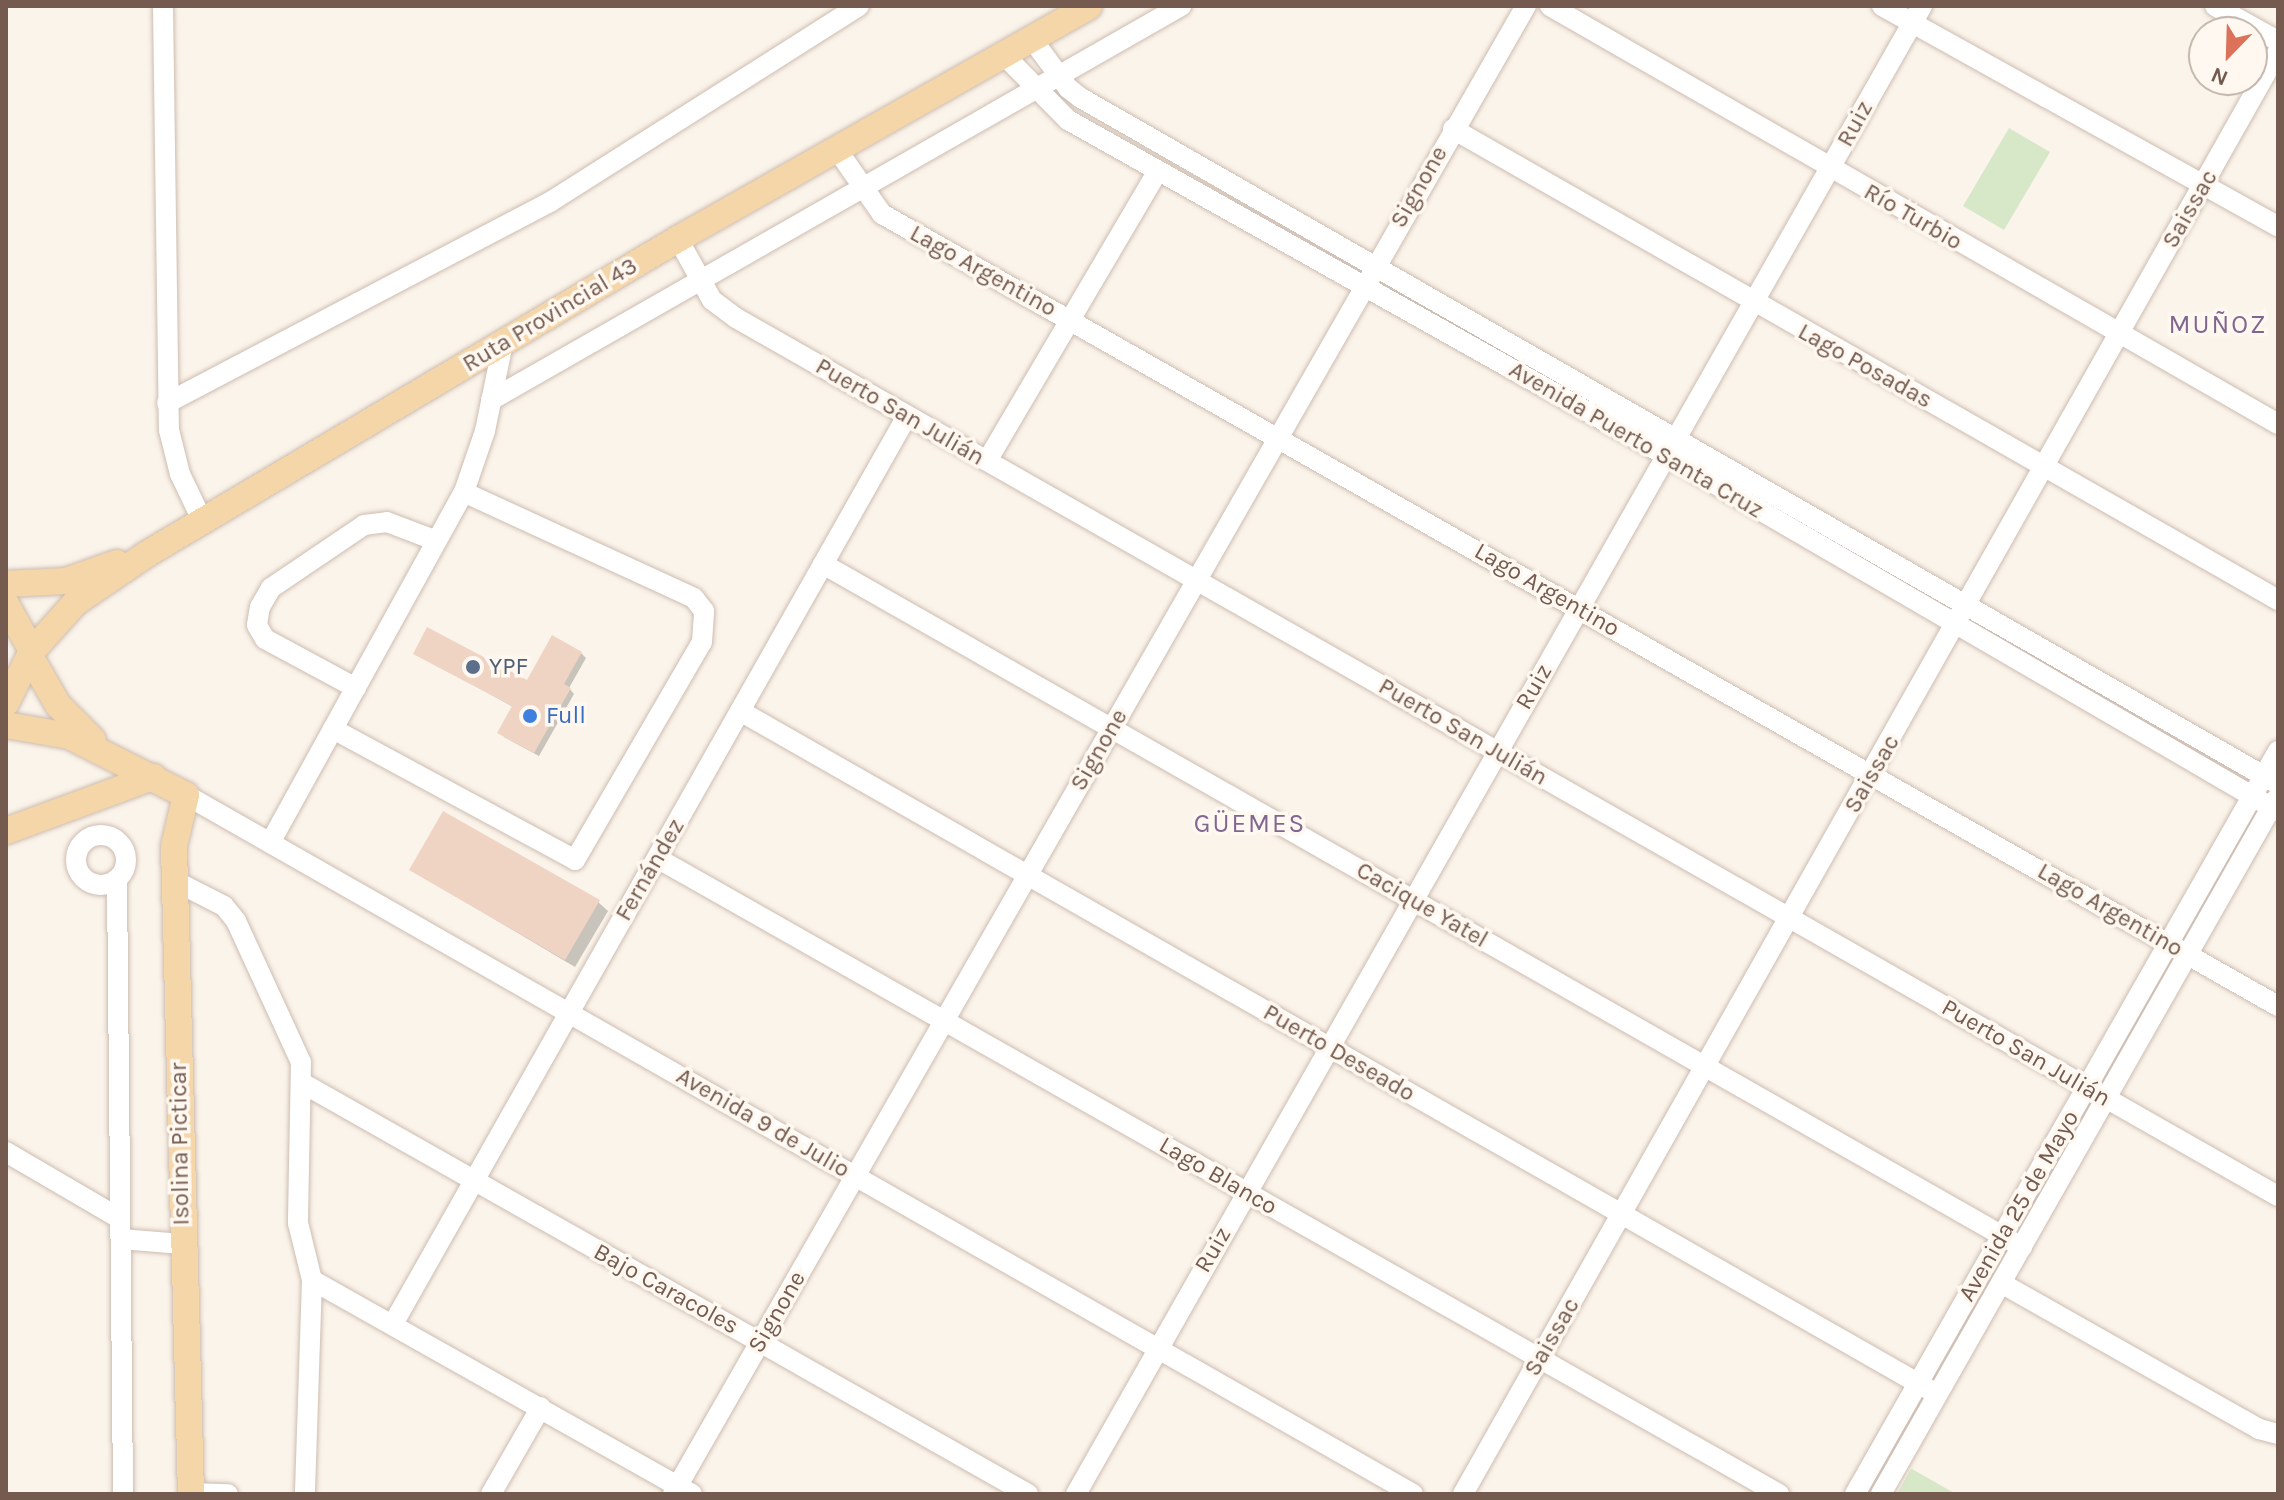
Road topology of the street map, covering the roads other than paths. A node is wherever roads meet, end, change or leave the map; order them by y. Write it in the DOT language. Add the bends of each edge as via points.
graph roads {
  1 [pos="163,6"];
  2 [pos="859,6"];
  3 [pos="1089,6"];
  4 [pos="1181,6"];
  5 [pos="1526,6"];
  6 [pos="1550,6"];
  7 [pos="1882,6"];
  8 [pos="2215,6"];
  9 [pos="1917,14"];
  10 [pos="1032,39"];
  11 [pos="2278,41"];
  12 [pos="2278,52"];
  13 [pos="1005,56"];
  14 [pos="1059,77"];
  15 [pos="1036,90"];
  16 [pos="1453,129"];
  17 [pos="838,151"];
  18 [pos="1830,168"];
  19 [pos="1158,171"];
  20 [pos="2204,183"];
  21 [pos="861,190"];
  22 [pos="2278,226"];
  23 [pos="678,239"];
  24 [pos="1373,265"];
  25 [pos="701,281"];
  26 [pos="1363,285"];
  27 [pos="1752,302"];
  28 [pos="1070,320"];
  29 [pos="2118,335"];
  30 [pos="503,343"];
  31 [pos="491,400"];
  32 [pos="167,403"];
  33 [pos="907,416"];
  34 [pos="2278,424"];
  35 [pos="1279,436"];
  36 [pos="1675,437"];
  37 [pos="1665,455"];
  38 [pos="987,461"];
  39 [pos="2045,467"];
  40 [pos="464,492"];
  41 [pos="203,522"];
  42 [pos="437,541"];
  43 [pos="147,554"];
  44 [pos="823,564"];
  45 [pos="1196,580"];
  46 [pos="6,584"];
  47 [pos="2278,600"];
  48 [pos="6,604"];
  49 [pos="1968,604"];
  50 [pos="1580,609"];
  51 [pos="1958,624"];
  52 [pos="32,654"];
  53 [pos="356,688"];
  54 [pos="6,703"];
  55 [pos="740,711"];
  56 [pos="6,725"];
  57 [pos="1111,728"];
  58 [pos="333,729"];
  59 [pos="1497,751"];
  60 [pos="2278,751"];
  61 [pos="111,754"];
  62 [pos="1871,776"];
  63 [pos="153,777"];
  64 [pos="2271,780"];
  65 [pos="186,795"];
  66 [pos="2252,796"];
  67 [pos="2276,805"];
  68 [pos="6,831"];
  69 [pos="270,843"];
  70 [pos="657,858"];
  71 [pos="1027,875"];
  72 [pos="117,879"];
  73 [pos="175,881"];
  74 [pos="1412,900"];
  75 [pos="1790,918"];
  76 [pos="2169,943"];
  77 [pos="2188,955"];
  78 [pos="2278,1006"];
  79 [pos="569,1013"];
  80 [pos="944,1021"];
  81 [pos="1329,1047"];
  82 [pos="1706,1066"];
  83 [pos="304,1084"];
  84 [pos="2086,1087"];
  85 [pos="2106,1098"];
  86 [pos="6,1152"];
  87 [pos="855,1175"];
  88 [pos="474,1181"];
  89 [pos="1246,1192"];
  90 [pos="2278,1196"];
  91 [pos="1622,1214"];
  92 [pos="119,1218"];
  93 [pos="2002,1235"];
  94 [pos="121,1239"];
  95 [pos="182,1244"];
  96 [pos="2022,1247"];
  97 [pos="312,1280"];
  98 [pos="2001,1283"];
  99 [pos="393,1324"];
  100 [pos="760,1342"];
  101 [pos="1158,1347"];
  102 [pos="1540,1359"];
  103 [pos="1918,1383"];
  104 [pos="1937,1394"];
  105 [pos="541,1407"];
  106 [pos="2278,1434"];
  107 [pos="681,1491"];
  108 [pos="191,1493"];
  109 [pos="123,1494"];
  110 [pos="228,1494"];
  111 [pos="305,1494"];
  112 [pos="491,1494"];
  113 [pos="1028,1494"];
  114 [pos="1076,1494"];
  115 [pos="1413,1494"];
  116 [pos="1463,1494"];
  117 [pos="1779,1494"];
  118 [pos="1855,1494"];
  119 [pos="1881,1494"];
  1 -- 32 [label="street"];
  2 -- 32 [label="street" via="550,202"];
  3 -- 10 [label="main road, Ruta Provincial 43"];
  4 -- 14 [label="street"];
  5 -- 16 [label="street, Signone"];
  6 -- 18 [label="street, Río Turbio"];
  7 -- 9 [label="street"];
  8 -- 11 [label="street"];
  9 -- 18 [label="street, Ruiz"];
  9 -- 20 [label="street"];
  10 -- 13 [label="main road, Ruta Provincial 43"];
  10 -- 14 [label="street, Avenida Puerto Santa Cruz"];
  12 -- 20 [label="street, Saissac"];
  13 -- 15 [label="street, Avenida Puerto Santa Cruz"];
  13 -- 17 [label="main road, Ruta Provincial 43"];
  14 -- 15 [label="street"];
  14 -- 24 [label="street, Avenida Puerto Santa Cruz" via="1081,98"];
  15 -- 19 [label="street, Avenida Puerto Santa Cruz" via="1068,120"];
  15 -- 21 [label="street"];
  16 -- 24 [label="street, Signone"];
  16 -- 27 [label="street, Lago Posadas"];
  17 -- 21 [label="street, Lago Argentino"];
  17 -- 23 [label="main road, Ruta Provincial 43"];
  18 -- 27 [label="street, Ruiz"];
  18 -- 29 [label="street, Río Turbio"];
  19 -- 26 [label="street, Avenida Puerto Santa Cruz"];
  19 -- 28 [label="street"];
  20 -- 22 [label="street"];
  20 -- 29 [label="street, Saissac"];
  21 -- 25 [label="street"];
  21 -- 28 [label="street, Lago Argentino" via="882,214"];
  23 -- 25 [label="street, Puerto San Julián"];
  23 -- 30 [label="main road, Ruta Provincial 43"];
  24 -- 26 [label="street, Signone"];
  24 -- 36 [label="street, Avenida Puerto Santa Cruz"];
  25 -- 31 [label="street"];
  25 -- 33 [label="street, Puerto San Julián" via="712,300 736,318"];
  26 -- 35 [label="street, Signone"];
  26 -- 37 [label="street, Avenida Puerto Santa Cruz"];
  27 -- 36 [label="street, Ruiz"];
  27 -- 39 [label="street, Lago Posadas"];
  28 -- 35 [label="street, Lago Argentino"];
  28 -- 38 [label="street"];
  29 -- 34 [label="street, Río Turbio"];
  29 -- 39 [label="street, Saissac"];
  30 -- 31 [label="street"];
  30 -- 41 [label="main road, Ruta Provincial 43"];
  31 -- 40 [label="street"];
  32 -- 41 [label="street" via="180,474"];
  33 -- 38 [label="street, Puerto San Julián"];
  33 -- 44 [label="street, Fernández"];
  35 -- 45 [label="street, Signone"];
  35 -- 50 [label="street, Lago Argentino"];
  36 -- 37 [label="street, Ruiz"];
  36 -- 49 [label="street, Avenida Puerto Santa Cruz"];
  37 -- 50 [label="street, Ruiz"];
  37 -- 51 [label="street, Avenida Puerto Santa Cruz"];
  38 -- 45 [label="street, Puerto San Julián"];
  39 -- 47 [label="street, Lago Posadas"];
  39 -- 49 [label="street, Saissac"];
  40 -- 42 [label="street"];
  40 -- 58 [label="street" via="694,598 704,611 702,642 575,860"];
  41 -- 43 [label="main road, Ruta Provincial 43"];
  42 -- 53 [label="street"];
  42 -- 53 [label="street" via="387,522 364,525 271,588 260,607 257,625 265,639"];
  43 -- 46 [label="main road" via="66,581"];
  43 -- 52 [label="main road, Ruta Provincial 43" via="75,603"];
  44 -- 55 [label="street, Fernández"];
  44 -- 57 [label="street, Cacique Yatel"];
  45 -- 57 [label="street, Signone"];
  45 -- 59 [label="street, Puerto San Julián"];
  48 -- 52 [label="main road"];
  49 -- 51 [label="street, Saissac"];
  49 -- 64 [label="street, Avenida Puerto Santa Cruz"];
  50 -- 59 [label="street, Ruiz"];
  50 -- 62 [label="street, Lago Argentino"];
  51 -- 62 [label="street, Saissac"];
  51 -- 66 [label="street, Avenida Puerto Santa Cruz"];
  52 -- 54 [label="main road, Ruta Provincial 43"];
  52 -- 61 [label="main road" via="73,724"];
  53 -- 58 [label="street"];
  55 -- 70 [label="street, Fernández"];
  55 -- 71 [label="street, Puerto Deseado"];
  56 -- 61 [label="main road" via="69,736"];
  57 -- 71 [label="street, Signone"];
  57 -- 74 [label="street, Cacique Yatel"];
  58 -- 69 [label="street"];
  59 -- 74 [label="street, Ruiz"];
  59 -- 75 [label="street, Puerto San Julián"];
  60 -- 64 [label="street, Avenida 25 de Mayo"];
  61 -- 63 [label="main road, Avenida 9 de Julio"];
  62 -- 75 [label="street, Saissac"];
  62 -- 76 [label="street, Lago Argentino"];
  63 -- 65 [label="main road, Avenida 9 de Julio"];
  63 -- 68 [label="main road"];
  64 -- 66 [label="street, Avenida 25 de Mayo"];
  65 -- 69 [label="street, Avenida 9 de Julio"];
  65 -- 73 [label="main road, Isolina Picticar" via="174,846"];
  66 -- 67 [label="street, Avenida Puerto Santa Cruz"];
  66 -- 76 [label="street, Avenida 25 de Mayo"];
  67 -- 77 [label="street, Avenida 25 de Mayo"];
  69 -- 79 [label="street, Avenida 9 de Julio"];
  70 -- 79 [label="street, Fernández"];
  70 -- 80 [label="street, Lago Blanco"];
  71 -- 80 [label="street, Signone"];
  71 -- 81 [label="street, Puerto Deseado"];
  72 -- 92 [label="street"];
  73 -- 83 [label="street" via="224,906 236,921 296,1048"];
  73 -- 95 [label="main road, Isolina Picticar"];
  74 -- 81 [label="street, Ruiz"];
  74 -- 82 [label="street, Cacique Yatel"];
  75 -- 82 [label="street, Saissac"];
  75 -- 84 [label="street, Puerto San Julián"];
  76 -- 77 [label="street, Lago Argentino"];
  76 -- 84 [label="street, Avenida 25 de Mayo"];
  77 -- 78 [label="street, Lago Argentino"];
  77 -- 85 [label="street, Avenida 25 de Mayo"];
  79 -- 87 [label="street, Avenida 9 de Julio"];
  79 -- 88 [label="street, Fernández"];
  80 -- 87 [label="street, Signone"];
  80 -- 89 [label="street, Lago Blanco"];
  81 -- 89 [label="street, Ruiz"];
  81 -- 91 [label="street, Puerto Deseado"];
  82 -- 91 [label="street, Saissac"];
  82 -- 93 [label="street, Cacique Yatel"];
  83 -- 88 [label="street, Bajo Caracoles"];
  83 -- 97 [label="street" via="298,1223"];
  84 -- 85 [label="street, Puerto San Julián"];
  84 -- 93 [label="street, Avenida 25 de Mayo"];
  85 -- 90 [label="street, Puerto San Julián"];
  85 -- 96 [label="street, Avenida 25 de Mayo"];
  86 -- 92 [label="street"];
  87 -- 100 [label="street, Signone"];
  87 -- 101 [label="street, Avenida 9 de Julio"];
  88 -- 99 [label="street, Fernández"];
  88 -- 100 [label="street, Bajo Caracoles"];
  89 -- 101 [label="street, Ruiz"];
  89 -- 102 [label="street, Lago Blanco"];
  91 -- 102 [label="street, Saissac"];
  91 -- 103 [label="street, Puerto Deseado"];
  92 -- 94 [label="street"];
  93 -- 96 [label="street, Cacique Yatel"];
  93 -- 103 [label="street, Avenida 25 de Mayo"];
  94 -- 95 [label="street"];
  94 -- 109 [label="street"];
  95 -- 108 [label="main road, Isolina Picticar"];
  96 -- 98 [label="street, Avenida 25 de Mayo"];
  97 -- 99 [label="street"];
  97 -- 111 [label="street"];
  98 -- 104 [label="street, Avenida 25 de Mayo"];
  98 -- 106 [label="street" via="2259,1429"];
  99 -- 105 [label="street"];
  100 -- 107 [label="street, Signone"];
  100 -- 113 [label="street, Bajo Caracoles"];
  101 -- 114 [label="street, Ruiz"];
  101 -- 115 [label="street, Avenida 9 de Julio"];
  102 -- 116 [label="street, Saissac"];
  102 -- 117 [label="street, Lago Blanco"];
  103 -- 104 [label="street, Puerto Deseado"];
  103 -- 118 [label="street, Avenida 25 de Mayo"];
  104 -- 119 [label="street, Avenida 25 de Mayo"];
  105 -- 107 [label="street"];
  105 -- 112 [label="street"];
  108 -- 110 [label="street"];
}
